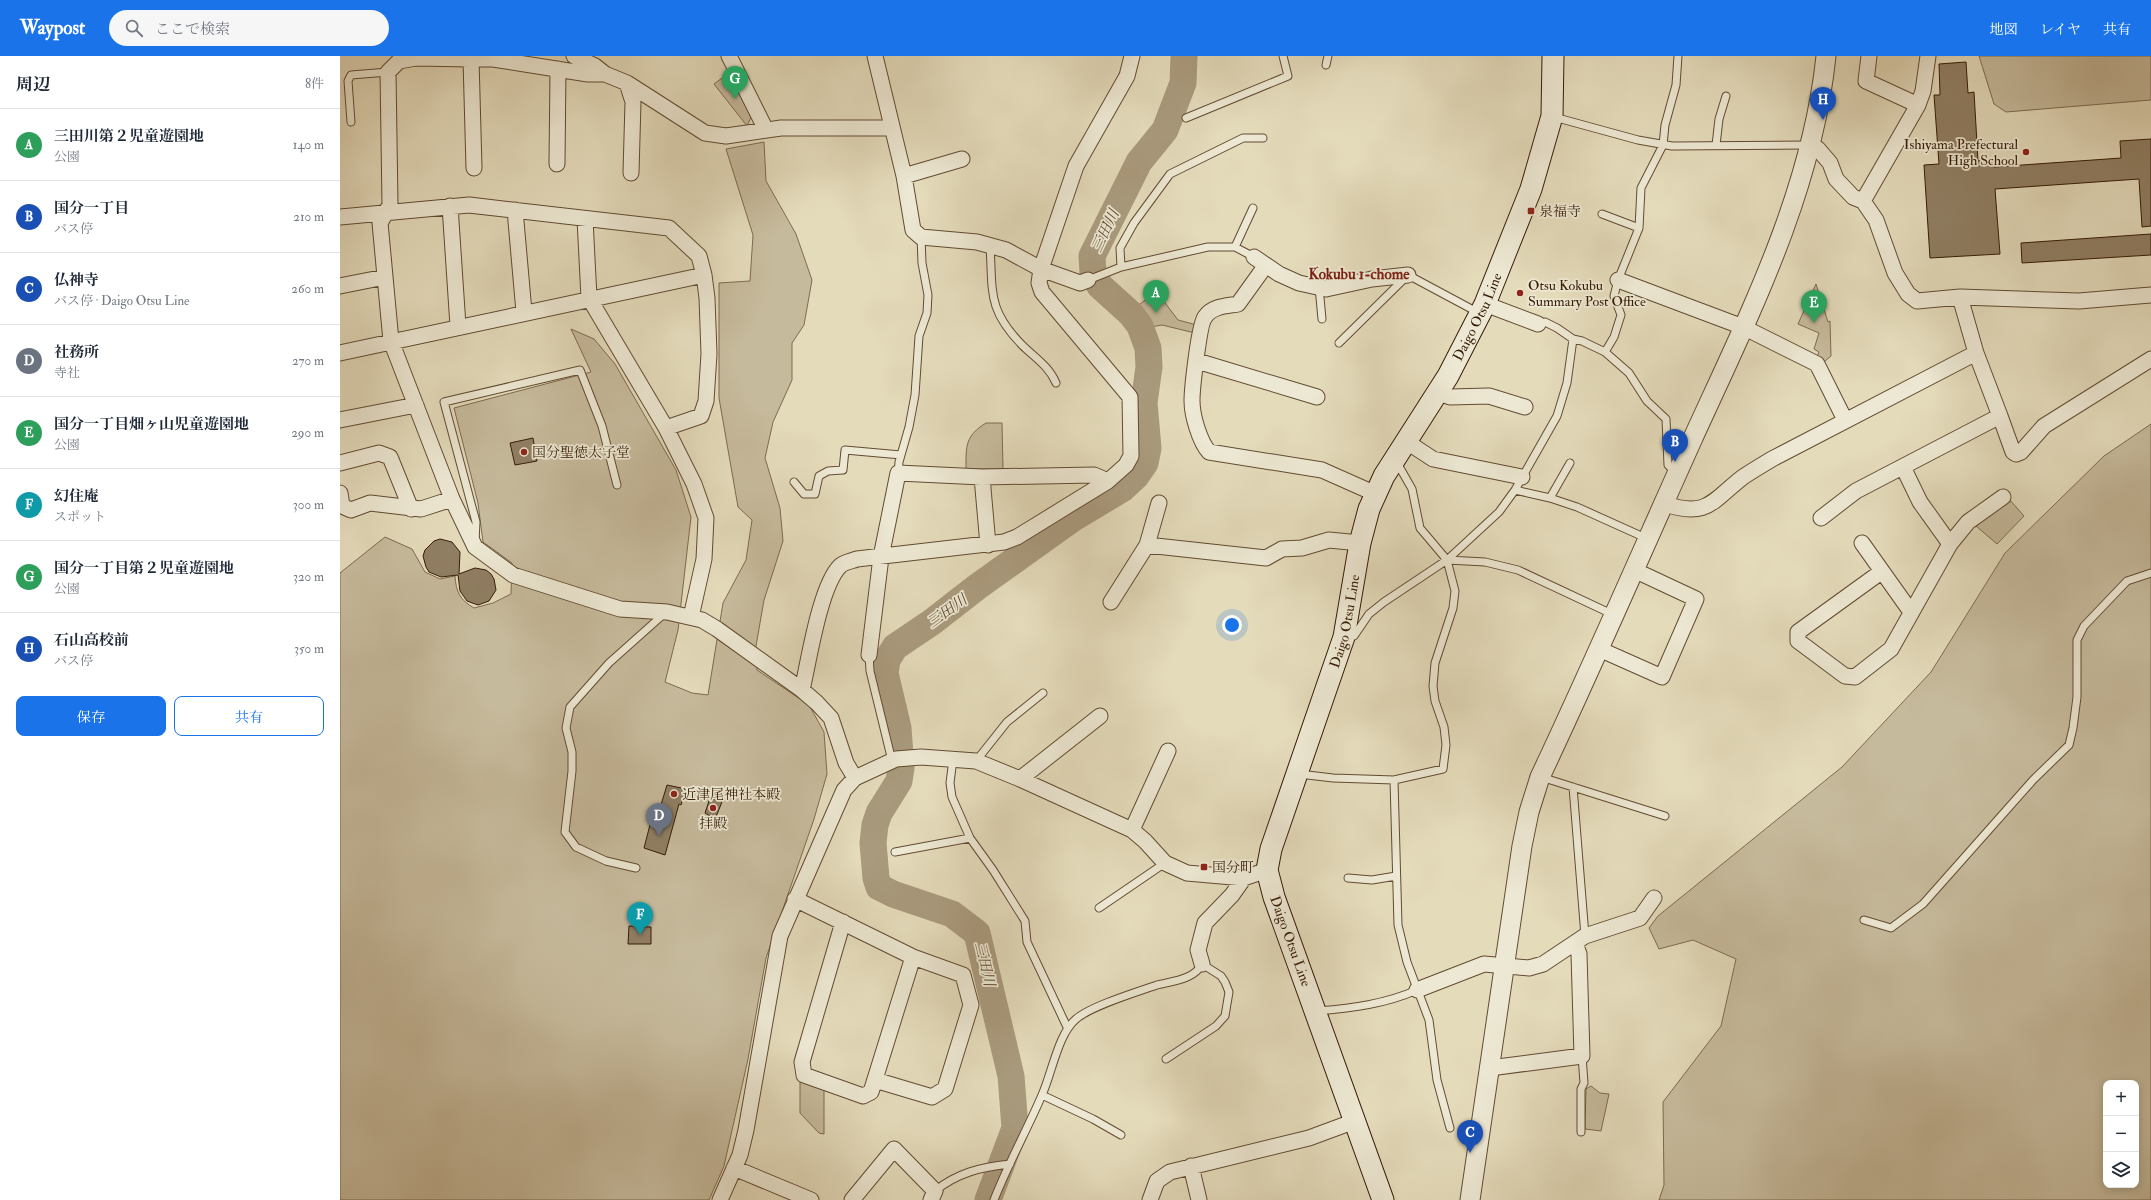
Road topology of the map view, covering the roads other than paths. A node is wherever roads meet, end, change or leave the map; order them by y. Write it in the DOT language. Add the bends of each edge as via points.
graph roads {
  1 [pos="574,56"];
  2 [pos="729,56"];
  3 [pos="875,56"];
  4 [pos="1132,56"];
  5 [pos="1283,56"];
  6 [pos="1328,56"];
  7 [pos="1553,56"];
  8 [pos="1678,56"];
  9 [pos="1826,56"];
  10 [pos="1870,56"];
  11 [pos="1928,56"];
  12 [pos="471,58"];
  13 [pos="1326,65"];
  14 [pos="558,69"];
  15 [pos="388,72"];
  16 [pos="605,74"];
  17 [pos="628,82"];
  18 [pos="1726,96"];
  19 [pos="1918,105"];
  20 [pos="1552,116"];
  21 [pos="1186,118"];
  22 [pos="351,122"];
  23 [pos="892,128"];
  24 [pos="766,130"];
  25 [pos="1263,138"];
  26 [pos="1663,145"];
  27 [pos="1716,145"];
  28 [pos="1810,146"];
  29 [pos="962,160"];
  30 [pos="557,164"];
  31 [pos="474,168"];
  32 [pos="630,173"];
  33 [pos="904,176"];
  34 [pos="1863,201"];
  35 [pos="450,206"];
  36 [pos="1253,208"];
  37 [pos="515,210"];
  38 [pos="386,212"];
  39 [pos="1602,214"];
  40 [pos="340,217"];
  41 [pos="585,219"];
  42 [pos="1639,228"];
  43 [pos="921,237"];
  44 [pos="990,246"];
  45 [pos="1235,247"];
  46 [pos="1260,261"];
  47 [pos="1121,267"];
  48 [pos="1041,269"];
  49 [pos="704,274"];
  50 [pos="1408,274"];
  51 [pos="386,278"];
  52 [pos="1094,278"];
  53 [pos="1618,280"];
  54 [pos="340,286"];
  55 [pos="1319,287"];
  56 [pos="2151,295"];
  57 [pos="1960,297"];
  58 [pos="589,298"];
  59 [pos="1482,309"];
  60 [pos="524,312"];
  61 [pos="1322,319"];
  62 [pos="1538,324"];
  63 [pos="458,326"];
  64 [pos="1743,327"];
  65 [pos="1573,339"];
  66 [pos="391,341"];
  67 [pos="1339,343"];
  68 [pos="1605,352"];
  69 [pos="340,353"];
  70 [pos="1976,353"];
  71 [pos="2151,359"];
  72 [pos="1197,361"];
  73 [pos="1056,383"];
  74 [pos="1438,393"];
  75 [pos="1317,396"];
  76 [pos="416,405"];
  77 [pos="1525,407"];
  78 [pos="2000,416"];
  79 [pos="340,420"];
  80 [pos="1845,420"];
  81 [pos="666,428"];
  82 [pos="1407,442"];
  83 [pos="901,455"];
  84 [pos="1395,460"];
  85 [pos="340,463"];
  86 [pos="1570,463"];
  87 [pos="1903,466"];
  88 [pos="898,473"];
  89 [pos="1677,474"];
  90 [pos="982,477"];
  91 [pos="1522,477"];
  92 [pos="1108,481"];
  93 [pos="794,482"];
  94 [pos="617,485"];
  95 [pos="1515,490"];
  96 [pos="340,493"];
  97 [pos="1376,494"];
  98 [pos="2003,497"];
  99 [pos="1550,498"];
  100 [pos="452,499"];
  101 [pos="1159,503"];
  102 [pos="1665,504"];
  103 [pos="410,509"];
  104 [pos="1821,518"];
  105 [pos="1648,539"];
  106 [pos="1360,543"];
  107 [pos="1862,543"];
  108 [pos="1950,544"];
  109 [pos="1147,545"];
  110 [pos="988,546"];
  111 [pos="475,547"];
  112 [pos="881,557"];
  113 [pos="1448,560"];
  114 [pos="1634,570"];
  115 [pos="1881,572"];
  116 [pos="2151,573"];
  117 [pos="1111,602"];
  118 [pos="667,612"];
  119 [pos="1911,612"];
  120 [pos="1614,615"];
  121 [pos="691,617"];
  122 [pos="1344,637"];
  123 [pos="1599,649"];
  124 [pos="869,655"];
  125 [pos="802,690"];
  126 [pos="1043,693"];
  127 [pos="1100,716"];
  128 [pos="1168,751"];
  129 [pos="954,758"];
  130 [pos="899,759"];
  131 [pos="976,761"];
  132 [pos="1296,773"];
  133 [pos="1540,777"];
  134 [pos="855,778"];
  135 [pos="1020,778"];
  136 [pos="1394,780"];
  137 [pos="1572,787"];
  138 [pos="1665,816"];
  139 [pos="1132,830"];
  140 [pos="970,838"];
  141 [pos="895,852"];
  142 [pos="1165,863"];
  143 [pos="636,868"];
  144 [pos="1267,870"];
  145 [pos="1396,876"];
  146 [pos="1244,878"];
  147 [pos="1348,878"];
  148 [pos="795,898"];
  149 [pos="1654,898"];
  150 [pos="1099,908"];
  151 [pos="1864,920"];
  152 [pos="842,922"];
  153 [pos="1580,939"];
  154 [pos="913,957"];
  155 [pos="1202,964"];
  156 [pos="1505,966"];
  157 [pos="1417,990"];
  158 [pos="1316,1012"];
  159 [pos="1067,1027"];
  160 [pos="1582,1056"];
  161 [pos="1166,1059"];
  162 [pos="1490,1068"];
  163 [pos="875,1080"];
  164 [pos="1042,1096"];
  165 [pos="1355,1121"];
  166 [pos="1450,1128"];
  167 [pos="1582,1132"];
  168 [pos="1121,1135"];
  169 [pos="1009,1164"];
  170 [pos="1191,1166"];
  171 [pos="734,1168"];
  172 [pos="933,1196"];
  173 [pos="720,1200"];
  174 [pos="811,1200"];
  175 [pos="852,1200"];
  176 [pos="994,1200"];
  177 [pos="1150,1200"];
  178 [pos="1199,1200"];
  179 [pos="1383,1200"];
  180 [pos="1470,1200"];
  1 -- 16 [label="street" via="596,66"];
  2 -- 24 [label="street"];
  3 -- 23 [label="street"];
  4 -- 48 [label="street" via="1127,76 1076,166"];
  5 -- 21 [label="lane" via="1288,76"];
  6 -- 13 [label="lane"];
  7 -- 20 [label="main road, Daigo Otsu Line"];
  8 -- 26 [label="lane" via="1676,86 1665,125"];
  9 -- 28 [label="street"];
  10 -- 19 [label="street" via="1866,81"];
  11 -- 19 [label="street" via="1923,91"];
  12 -- 14 [label="street"];
  12 -- 15 [label="street" via="399,60"];
  12 -- 31 [label="street"];
  14 -- 16 [label="street"];
  14 -- 30 [label="street"];
  15 -- 22 [label="lane" via="352,75 348,81"];
  15 -- 38 [label="street" via="390,206"];
  16 -- 17 [label="street"];
  17 -- 24 [label="street" via="705,133 726,136"];
  17 -- 32 [label="street" via="633,102"];
  18 -- 27 [label="lane" via="1719,119"];
  19 -- 34 [label="street"];
  20 -- 26 [label="lane"];
  20 -- 59 [label="main road, Daigo Otsu Line" via="1531,189"];
  23 -- 24 [label="street"];
  23 -- 33 [label="street"];
  25 -- 47 [label="lane" via="1243,138 1170,174 1134,223 1120,248"];
  26 -- 27 [label="lane"];
  26 -- 42 [label="lane" via="1641,188"];
  27 -- 28 [label="lane"];
  28 -- 34 [label="street" via="1818,149 1830,163 1836,178 1853,197"];
  28 -- 64 [label="street" via="1796,197"];
  29 -- 33 [label="street"];
  33 -- 43 [label="street" via="913,230"];
  34 -- 57 [label="street" via="1876,220 1895,273 1908,294 1916,301"];
  35 -- 37 [label="street" via="469,205"];
  35 -- 38 [label="street"];
  35 -- 63 [label="street"];
  36 -- 45 [label="lane"];
  37 -- 41 [label="street"];
  37 -- 60 [label="street"];
  38 -- 40 [label="street"];
  38 -- 51 [label="street" via="380,223"];
  39 -- 42 [label="lane"];
  41 -- 49 [label="street" via="669,228 699,256"];
  41 -- 58 [label="street"];
  42 -- 53 [label="lane"];
  43 -- 44 [label="street" via="977,242"];
  43 -- 83 [label="lane" via="922,263 928,295 927,313 919,336 915,395"];
  44 -- 48 [label="street" via="1006,250"];
  44 -- 73 [label="lane" via="994,304 1000,321 1051,372"];
  45 -- 46 [label="lane"];
  45 -- 47 [label="lane" via="1208,247"];
  46 -- 55 [label="street" via="1299,283"];
  46 -- 72 [label="street" via="1238,304 1215,308 1204,317"];
  47 -- 52 [label="lane"];
  48 -- 52 [label="street" via="1080,283"];
  48 -- 92 [label="street" via="1039,283 1042,292 1130,397 1131,456 1126,465"];
  49 -- 58 [label="street"];
  49 -- 81 [label="street" via="708,298 709,354 706,402 701,416"];
  50 -- 55 [label="street" via="1326,289"];
  50 -- 59 [label="lane"];
  50 -- 67 [label="lane"];
  51 -- 54 [label="street"];
  51 -- 66 [label="street"];
  53 -- 64 [label="street"];
  53 -- 68 [label="lane" via="1614,296 1621,315 1614,337"];
  55 -- 61 [label="lane"];
  56 -- 57 [label="street" via="2079,301"];
  57 -- 70 [label="street"];
  58 -- 60 [label="street"];
  58 -- 81 [label="street"];
  59 -- 62 [label="street"];
  59 -- 74 [label="main road, Daigo Otsu Line"];
  60 -- 63 [label="street"];
  62 -- 65 [label="lane" via="1545,322"];
  63 -- 66 [label="street"];
  64 -- 80 [label="street" via="1817,364"];
  64 -- 89 [label="street"];
  65 -- 68 [label="lane"];
  65 -- 91 [label="lane" via="1567,383 1557,416"];
  66 -- 69 [label="street"];
  66 -- 76 [label="street"];
  68 -- 89 [label="lane" via="1629,372 1648,401 1666,418 1668,465"];
  70 -- 78 [label="street"];
  70 -- 80 [label="street"];
  71 -- 78 [label="street" via="2044,426 2021,452 2016,454"];
  72 -- 75 [label="street"];
  72 -- 97 [label="street" via="1192,402 1202,444 1209,452 1322,470"];
  74 -- 77 [label="street" via="1450,397 1489,396"];
  74 -- 82 [label="main road, Daigo Otsu Line"];
  76 -- 79 [label="street"];
  76 -- 100 [label="street"];
  78 -- 87 [label="street"];
  80 -- 102 [label="street" via="1743,477 1712,504 1694,510 1682,510"];
  81 -- 121 [label="street" via="694,484 706,518 704,559"];
  82 -- 84 [label="main road, Daigo Otsu Line"];
  82 -- 91 [label="street" via="1433,459"];
  83 -- 88 [label="lane"];
  83 -- 93 [label="lane" via="845,450 843,470 819,476 815,494 804,494"];
  84 -- 97 [label="main road, Daigo Otsu Line"];
  84 -- 113 [label="lane" via="1412,489 1420,528"];
  85 -- 103 [label="street" via="379,453 390,457"];
  86 -- 99 [label="lane"];
  87 -- 104 [label="street" via="1856,491"];
  87 -- 108 [label="street" via="1920,502"];
  88 -- 90 [label="street"];
  88 -- 112 [label="street"];
  89 -- 102 [label="street"];
  90 -- 92 [label="street" via="1094,475"];
  90 -- 110 [label="street"];
  91 -- 95 [label="lane"];
  92 -- 110 [label="street" via="1017,537"];
  94 -- 111 [label="lane" via="602,426 580,370 444,402 476,522"];
  95 -- 99 [label="lane"];
  95 -- 113 [label="lane" via="1499,512"];
  96 -- 103 [label="street" via="342,506 351,510 370,503"];
  97 -- 106 [label="main road, Daigo Otsu Line" via="1364,524"];
  98 -- 108 [label="street" via="1968,522"];
  99 -- 105 [label="lane" via="1577,507"];
  100 -- 103 [label="street" via="421,509"];
  100 -- 111 [label="street"];
  101 -- 109 [label="street"];
  102 -- 105 [label="street"];
  105 -- 114 [label="street"];
  106 -- 109 [label="street" via="1329,540 1302,548 1282,549 1266,558"];
  106 -- 122 [label="main road, Daigo Otsu Line"];
  107 -- 115 [label="street"];
  108 -- 119 [label="street"];
  109 -- 117 [label="street"];
  110 -- 112 [label="street"];
  111 -- 118 [label="street" via="513,575 620,609"];
  112 -- 124 [label="street"];
  112 -- 125 [label="street" via="857,559 842,565 831,577 824,594"];
  113 -- 120 [label="lane" via="1484,562 1518,570"];
  113 -- 122 [label="lane" via="1369,614 1354,636"];
  113 -- 136 [label="lane" via="1455,591 1453,608 1435,663 1433,686 1444,727 1446,745 1443,769"];
  114 -- 120 [label="street"];
  114 -- 123 [label="street" via="1696,599 1662,677"];
  115 -- 119 [label="street"];
  115 -- 119 [label="street" via="1798,632 1798,641 1846,676 1855,677 1892,649"];
  116 -- 151 [label="lane" via="2127,581 2084,626 2077,640 2077,697 2069,745 2033,780 1923,904 1891,928"];
  118 -- 121 [label="street"];
  118 -- 143 [label="lane" via="609,663 570,706 566,728 572,752 572,771 565,832 576,847 601,859"];
  120 -- 123 [label="street"];
  121 -- 125 [label="street" via="717,629"];
  122 -- 132 [label="main road, Daigo Otsu Line"];
  123 -- 133 [label="street"];
  124 -- 130 [label="lane" via="870,671"];
  125 -- 134 [label="street" via="831,718 846,763"];
  126 -- 131 [label="lane" via="1007,722"];
  127 -- 135 [label="street"];
  128 -- 139 [label="street"];
  129 -- 130 [label="street"];
  129 -- 131 [label="street"];
  129 -- 140 [label="lane" via="950,783 952,797"];
  130 -- 134 [label="street"];
  131 -- 135 [label="street"];
  132 -- 136 [label="lane" via="1333,778"];
  132 -- 144 [label="main road, Daigo Otsu Line" via="1271,849"];
  133 -- 137 [label="lane"];
  133 -- 156 [label="street" via="1528,812"];
  134 -- 148 [label="street" via="844,790"];
  135 -- 139 [label="street"];
  136 -- 145 [label="lane"];
  137 -- 138 [label="lane"];
  137 -- 153 [label="lane"];
  139 -- 142 [label="street"];
  140 -- 141 [label="lane"];
  140 -- 159 [label="lane" via="994,870 1025,921 1027,942"];
  142 -- 146 [label="street" via="1187,873"];
  142 -- 150 [label="lane"];
  144 -- 146 [label="street"];
  144 -- 158 [label="main road, Daigo Otsu Line" via="1274,897"];
  145 -- 147 [label="lane" via="1372,880"];
  145 -- 157 [label="lane" via="1398,925 1406,962"];
  146 -- 155 [label="street" via="1232,895 1205,923 1198,950"];
  148 -- 152 [label="street"];
  148 -- 171 [label="street" via="780,936 746,1130"];
  149 -- 153 [label="street" via="1640,918"];
  152 -- 154 [label="street"];
  152 -- 163 [label="street" via="802,1062 804,1075 863,1096 872,1092"];
  153 -- 156 [label="street" via="1543,964 1529,968"];
  153 -- 160 [label="street"];
  154 -- 163 [label="street"];
  154 -- 163 [label="street" via="963,976 971,1005 945,1089 932,1097"];
  155 -- 159 [label="lane" via="1181,979 1157,985 1093,1009"];
  155 -- 161 [label="lane" via="1226,982 1229,992 1225,1016 1216,1026"];
  156 -- 157 [label="street" via="1484,964"];
  156 -- 162 [label="street"];
  157 -- 158 [label="lane" via="1395,1000 1366,1007"];
  157 -- 166 [label="lane" via="1429,1020 1437,1080"];
  158 -- 165 [label="main road, Daigo Otsu Line"];
  159 -- 164 [label="lane"];
  160 -- 162 [label="street"];
  160 -- 167 [label="lane"];
  162 -- 180 [label="street"];
  164 -- 168 [label="lane"];
  164 -- 169 [label="lane"];
  165 -- 170 [label="street" via="1309,1138"];
  165 -- 179 [label="main road, Daigo Otsu Line"];
  169 -- 172 [label="lane" via="953,1177"];
  169 -- 176 [label="lane"];
  170 -- 177 [label="street" via="1170,1172 1157,1181"];
  170 -- 178 [label="street"];
  171 -- 173 [label="street"];
  171 -- 174 [label="street"];
  172 -- 175 [label="street" via="894,1149"];
}
